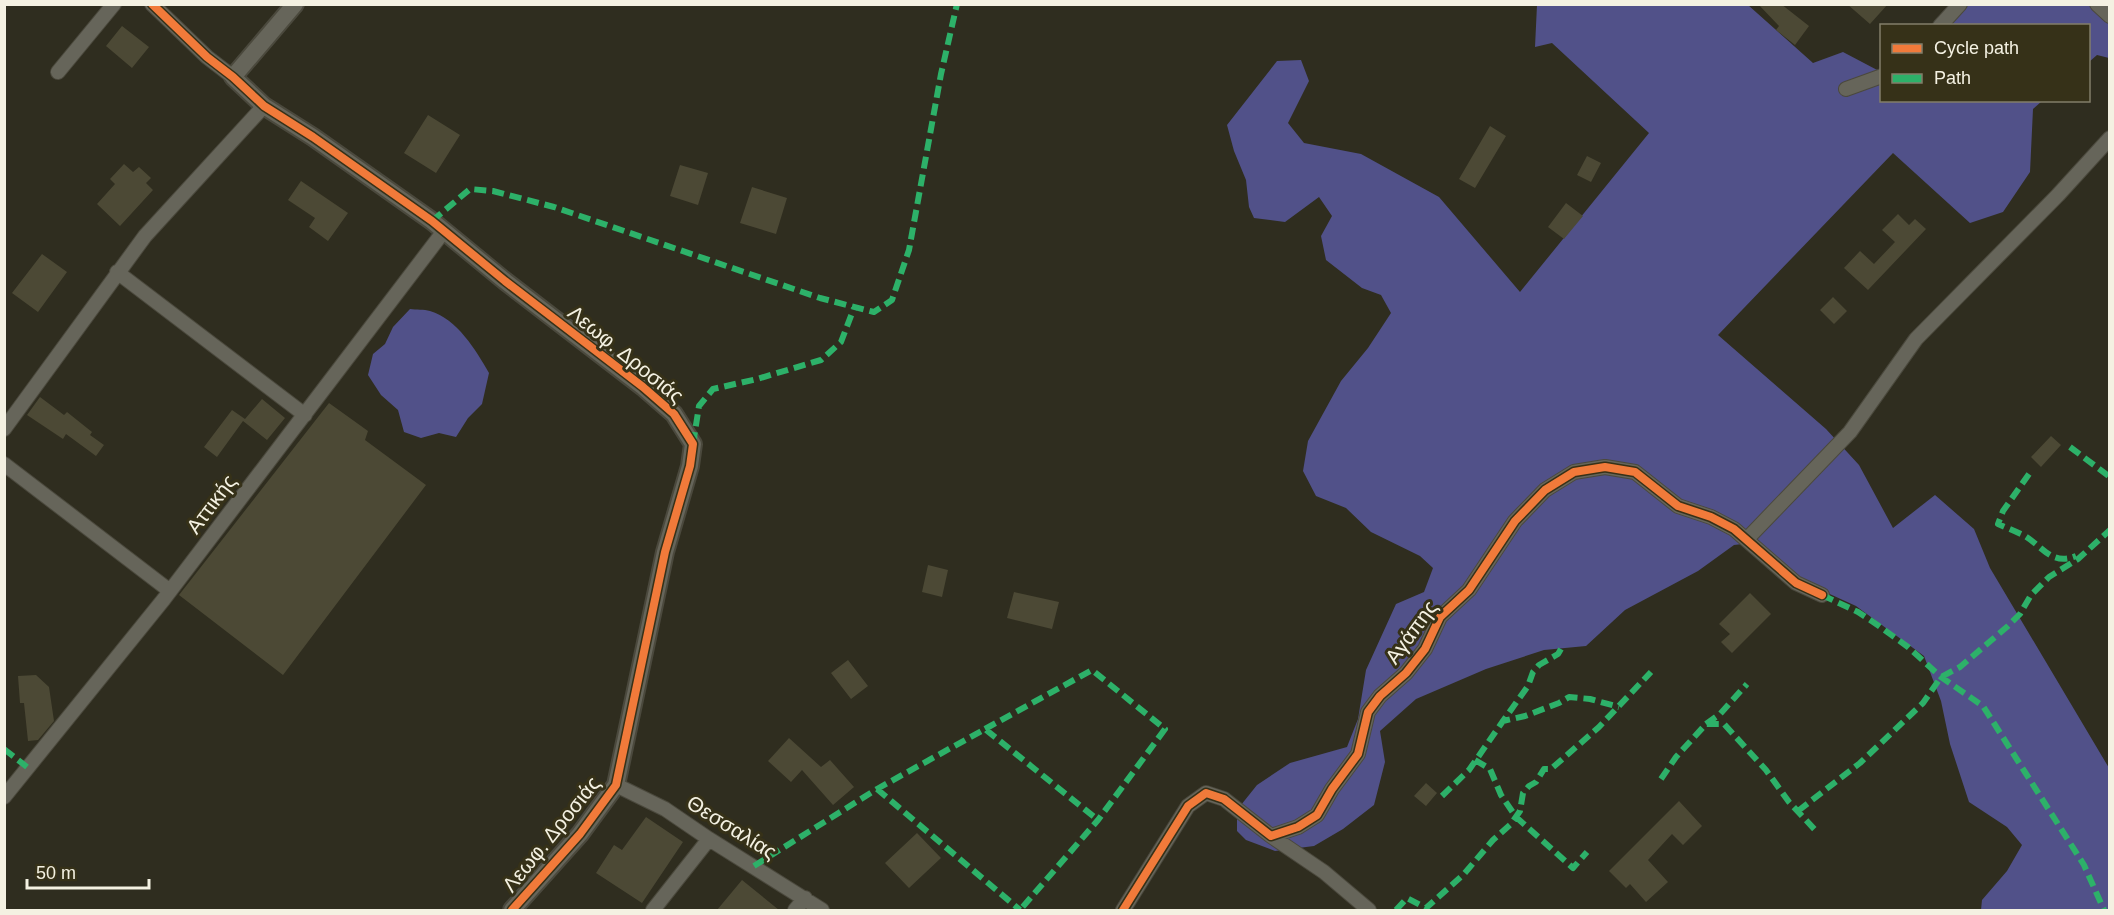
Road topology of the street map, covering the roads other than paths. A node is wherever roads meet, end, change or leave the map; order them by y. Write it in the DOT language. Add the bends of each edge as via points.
graph roads {
  1 [pos="114,4"];
  2 [pos="152,4"];
  3 [pos="295,4"];
  4 [pos="1960,4"];
  5 [pos="2097,4"];
  6 [pos="2109,16"];
  7 [pos="1942,24"];
  8 [pos="58,72"];
  9 [pos="1880,76"];
  10 [pos="233,77"];
  11 [pos="1846,89"];
  12 [pos="264,106"];
  13 [pos="2109,138"];
  14 [pos="444,231"];
  15 [pos="117,272"];
  16 [pos="305,415"];
  17 [pos="4,429"];
  18 [pos="4,464"];
  19 [pos="1748,539"];
  20 [pos="170,591"];
  21 [pos="1822,595"];
  22 [pos="616,785"];
  23 [pos="4,797"];
  24 [pos="1271,836"];
  25 [pos="709,839"];
  26 [pos="805,898"];
  27 [pos="512,910"];
  28 [pos="653,910"];
  29 [pos="795,910"];
  30 [pos="822,910"];
  31 [pos="1124,910"];
  32 [pos="1369,910"];
  1 -- 8 [label="street"];
  2 -- 10 [label="street"];
  3 -- 10 [label="street"];
  4 -- 7 [label="street"];
  5 -- 6 [label="street"];
  9 -- 11 [label="street"];
  10 -- 12 [label="street, Λεωφ. Δροσιάς"];
  12 -- 14 [label="street, Λεωφ. Δροσιάς"];
  12 -- 15 [label="street"];
  13 -- 19 [label="street" via="1916,339 1850,432"];
  14 -- 16 [label="street, Αττικής"];
  14 -- 22 [label="street, Λεωφ. Δροσιάς" via="643,387 674,414 693,444 665,552"];
  15 -- 16 [label="street"];
  15 -- 17 [label="street"];
  16 -- 20 [label="street, Αττικής"];
  18 -- 20 [label="street"];
  19 -- 21 [label="street, Αγάπης" via="1796,583"];
  19 -- 24 [label="street, Αγάπης" via="1711,518 1677,506 1635,472 1605,467 1574,472 1545,490 1515,521 1469,590 1440,616 1425,649 1406,673 1368,712 1358,754 1317,815 1299,827"];
  20 -- 23 [label="street, Αττικής"];
  22 -- 25 [label="street, Θεσσαλίας" via="665,809"];
  22 -- 27 [label="street, Λεωφ. Δροσιάς" via="580,834"];
  24 -- 31 [label="street" via="1224,799 1206,793 1188,806"];
  24 -- 32 [label="street" via="1324,872"];
  25 -- 26 [label="street, Θεσσαλίας"];
  25 -- 28 [label="street"];
  26 -- 29 [label="street"];
  26 -- 30 [label="street, Θεσσαλίας"];
}
